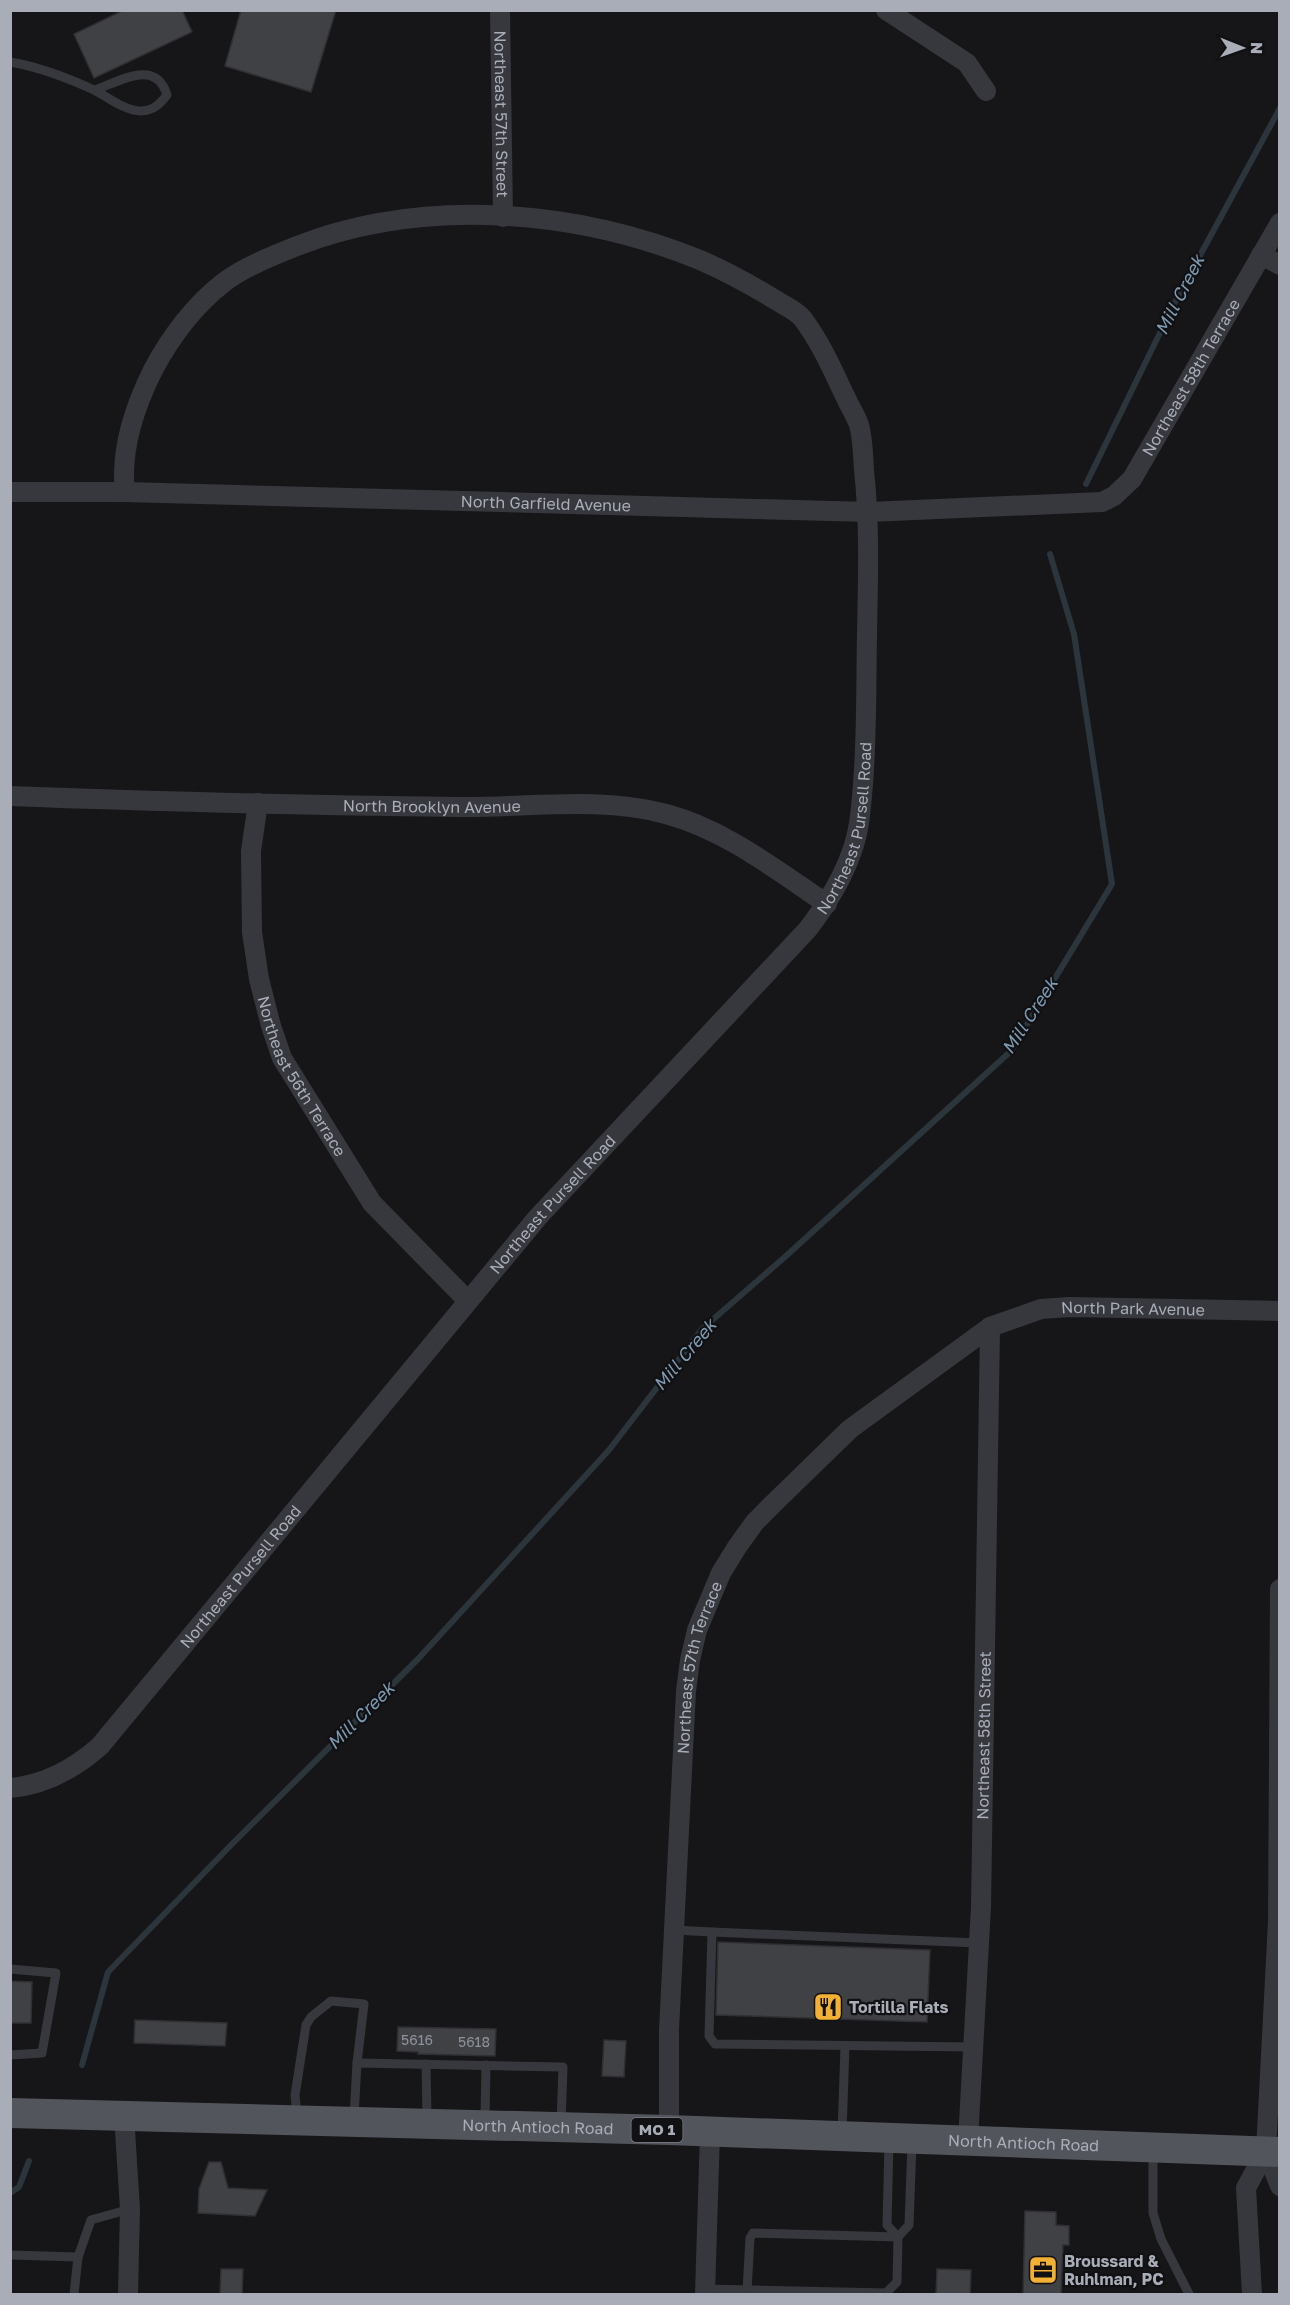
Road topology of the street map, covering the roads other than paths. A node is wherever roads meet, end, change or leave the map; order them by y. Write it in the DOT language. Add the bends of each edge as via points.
graph roads {
  1 [pos="500,10"];
  2 [pos="885,10"];
  3 [pos="10,62"];
  4 [pos="95,90"];
  5 [pos="986,91"];
  6 [pos="504,217"];
  7 [pos="1280,223"];
  8 [pos="1261,255"];
  9 [pos="1280,265"];
  10 [pos="10,492"];
  11 [pos="125,492"];
  12 [pos="1080,504"];
  13 [pos="869,512"];
  14 [pos="10,796"];
  15 [pos="258,803"];
  16 [pos="827,904"];
  17 [pos="468,1301"];
  18 [pos="1280,1311"];
  19 [pos="990,1327"];
  20 [pos="1280,1589"];
  21 [pos="10,1788"];
  22 [pos="674,1930"];
  23 [pos="712,1932"];
  24 [pos="979,1942"];
  25 [pos="1278,1963"];
  26 [pos="10,1969"];
  27 [pos="1276,2021"];
  28 [pos="845,2046"];
  29 [pos="973,2047"];
  30 [pos="10,2055"];
  31 [pos="357,2063"];
  32 [pos="426,2064"];
  33 [pos="486,2065"];
  34 [pos="10,2113"];
  35 [pos="124,2115"];
  36 [pos="298,2121"];
  37 [pos="353,2122"];
  38 [pos="427,2125"];
  39 [pos="485,2126"];
  40 [pos="561,2128"];
  41 [pos="669,2130"];
  42 [pos="710,2132"];
  43 [pos="842,2138"];
  44 [pos="901,2140"];
  45 [pos="968,2141"];
  46 [pos="1153,2148"];
  47 [pos="1273,2152"];
  48 [pos="1280,2186"];
  49 [pos="130,2209"];
  50 [pos="898,2237"];
  51 [pos="10,2255"];
  52 [pos="78,2257"];
  53 [pos="747,2291"];
  54 [pos="705,2292"];
  55 [pos="75,2295"];
  56 [pos="128,2295"];
  57 [pos="1188,2295"];
  58 [pos="1252,2295"];
  1 -- 6 [label="street, Northeast 57th Street"];
  2 -- 5 [label="street" via="967,63"];
  3 -- 4 [label="lane"];
  4 -- 4 [label="lane" via="140,111 157,108 167,95 164,84 149,74"];
  6 -- 11 [label="street, Northeast Pursell Road" via="409,218 362,226 273,256 226,280 175,334 146,386 127,442 122,471"];
  6 -- 13 [label="street, Northeast Pursell Road" via="612,231 666,246 728,272 801,315 860,426"];
  7 -- 8 [label="street, Northeast 58th Terrace"];
  8 -- 9 [label="street"];
  8 -- 12 [label="street, Northeast 58th Terrace" via="1132,479 1102,502"];
  10 -- 11 [label="street, North Garfield Avenue"];
  11 -- 13 [label="street, North Garfield Avenue"];
  12 -- 13 [label="street, North Garfield Avenue"];
  13 -- 16 [label="street, Northeast Pursell Road" via="867,733 860,818 842,877"];
  14 -- 15 [label="street, North Brooklyn Avenue"];
  15 -- 16 [label="street, North Brooklyn Avenue" via="608,805 666,813 720,834"];
  15 -- 17 [label="street, Northeast 56th Terrace" via="251,851 252,932 259,979 282,1058 372,1203"];
  16 -- 17 [label="street, Northeast Pursell Road" via="538,1217"];
  17 -- 21 [label="street, Northeast Pursell Road" via="100,1746 61,1774"];
  18 -- 19 [label="street, North Park Avenue" via="1069,1307 1041,1309"];
  19 -- 22 [label="street, Northeast 57th Terrace" via="850,1429 755,1522 721,1573 697,1630 688,1671"];
  19 -- 24 [label="street, Northeast 58th Street"];
  20 -- 25 [label="street"];
  22 -- 23 [label="lane"];
  22 -- 41 [label="street, Northeast 57th Terrace"];
  23 -- 24 [label="lane"];
  23 -- 28 [label="lane" via="709,2036 715,2044"];
  24 -- 29 [label="street, Northeast 58th Street"];
  25 -- 27 [label="street"];
  26 -- 30 [label="lane" via="56,1973 42,2053"];
  27 -- 47 [label="street"];
  28 -- 29 [label="lane"];
  28 -- 43 [label="lane"];
  29 -- 45 [label="street, Northeast 58th Street"];
  31 -- 32 [label="lane"];
  31 -- 36 [label="lane" via="364,2004 332,2001 306,2025 296,2095"];
  31 -- 37 [label="lane"];
  32 -- 33 [label="lane"];
  32 -- 38 [label="lane"];
  33 -- 39 [label="lane"];
  33 -- 40 [label="lane" via="563,2067"];
  34 -- 35 [label="main road, North Antioch Road / MO 1"];
  35 -- 36 [label="main road, North Antioch Road / MO 1"];
  35 -- 49 [label="street"];
  36 -- 37 [label="main road, North Antioch Road / MO 1"];
  37 -- 38 [label="main road, North Antioch Road / MO 1"];
  38 -- 39 [label="main road, North Antioch Road / MO 1"];
  39 -- 40 [label="main road, North Antioch Road / MO 1"];
  40 -- 41 [label="main road, North Antioch Road / MO 1"];
  41 -- 42 [label="main road, North Antioch Road / MO 1"];
  42 -- 43 [label="main road, North Antioch Road / MO 1"];
  42 -- 54 [label="street"];
  43 -- 44 [label="main road, North Antioch Road / MO 1"];
  44 -- 45 [label="main road, North Antioch Road / MO 1"];
  44 -- 50 [label="lane" via="909,2225"];
  44 -- 50 [label="lane" via="887,2224"];
  45 -- 46 [label="main road, North Antioch Road / MO 1"];
  46 -- 47 [label="main road, North Antioch Road / MO 1"];
  46 -- 57 [label="lane" via="1153,2213 1161,2240"];
  47 -- 48 [label="street"];
  47 -- 58 [label="street" via="1245,2188"];
  49 -- 52 [label="lane" via="91,2220"];
  49 -- 56 [label="street"];
  50 -- 53 [label="lane" via="897,2282 886,2293"];
  50 -- 53 [label="lane" via="753,2233"];
  51 -- 52 [label="lane"];
  52 -- 55 [label="lane"];
  53 -- 54 [label="lane"];
}
